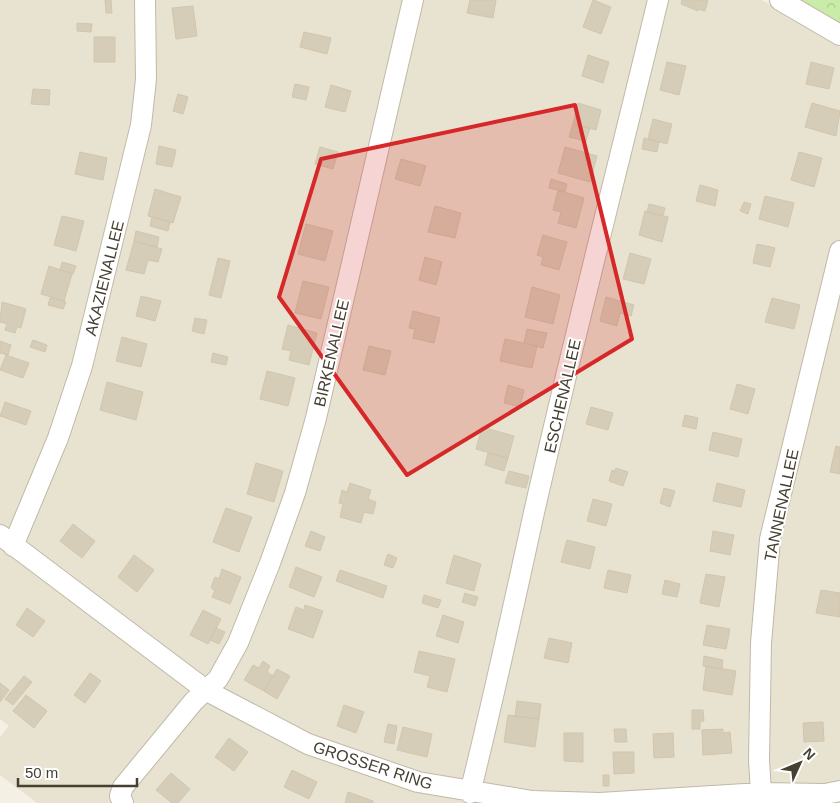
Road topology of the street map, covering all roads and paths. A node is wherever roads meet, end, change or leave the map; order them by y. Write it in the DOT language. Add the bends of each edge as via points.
graph roads {
  1 [pos="144,0"];
  2 [pos="413,0"];
  3 [pos="658,0"];
  4 [pos="780,0"];
  5 [pos="840,35"];
  6 [pos="840,252"];
  7 [pos="6,540"];
  8 [pos="207,691"];
  9 [pos="840,791"];
  10 [pos="470,793"];
  11 [pos="760,793"];
  12 [pos="123,803"];
  1 -- 7 [label="street, AKAZIENALLEE" via="145,88 141,125 82,366 58,438"];
  2 -- 8 [label="street, BIRKENALLEE" via="316,418 295,494 238,643 218,679"];
  3 -- 10 [label="street, ESCHENALLEE"];
  4 -- 5 [label="street"];
  6 -- 11 [label="street, TANNENALLEE" via="770,539 761,643"];
  7 -- 8 [label="street, GROSSER RING"];
  8 -- 10 [label="street, GROSSER RING" via="308,744 418,782"];
  8 -- 12 [label="street, BIRKENALLEE" via="194,701 123,786 120,796"];
  9 -- 11 [label="street, GROSSER RING" via="824,794"];
  10 -- 11 [label="street, GROSSER RING" via="532,801 600,802"];
}
